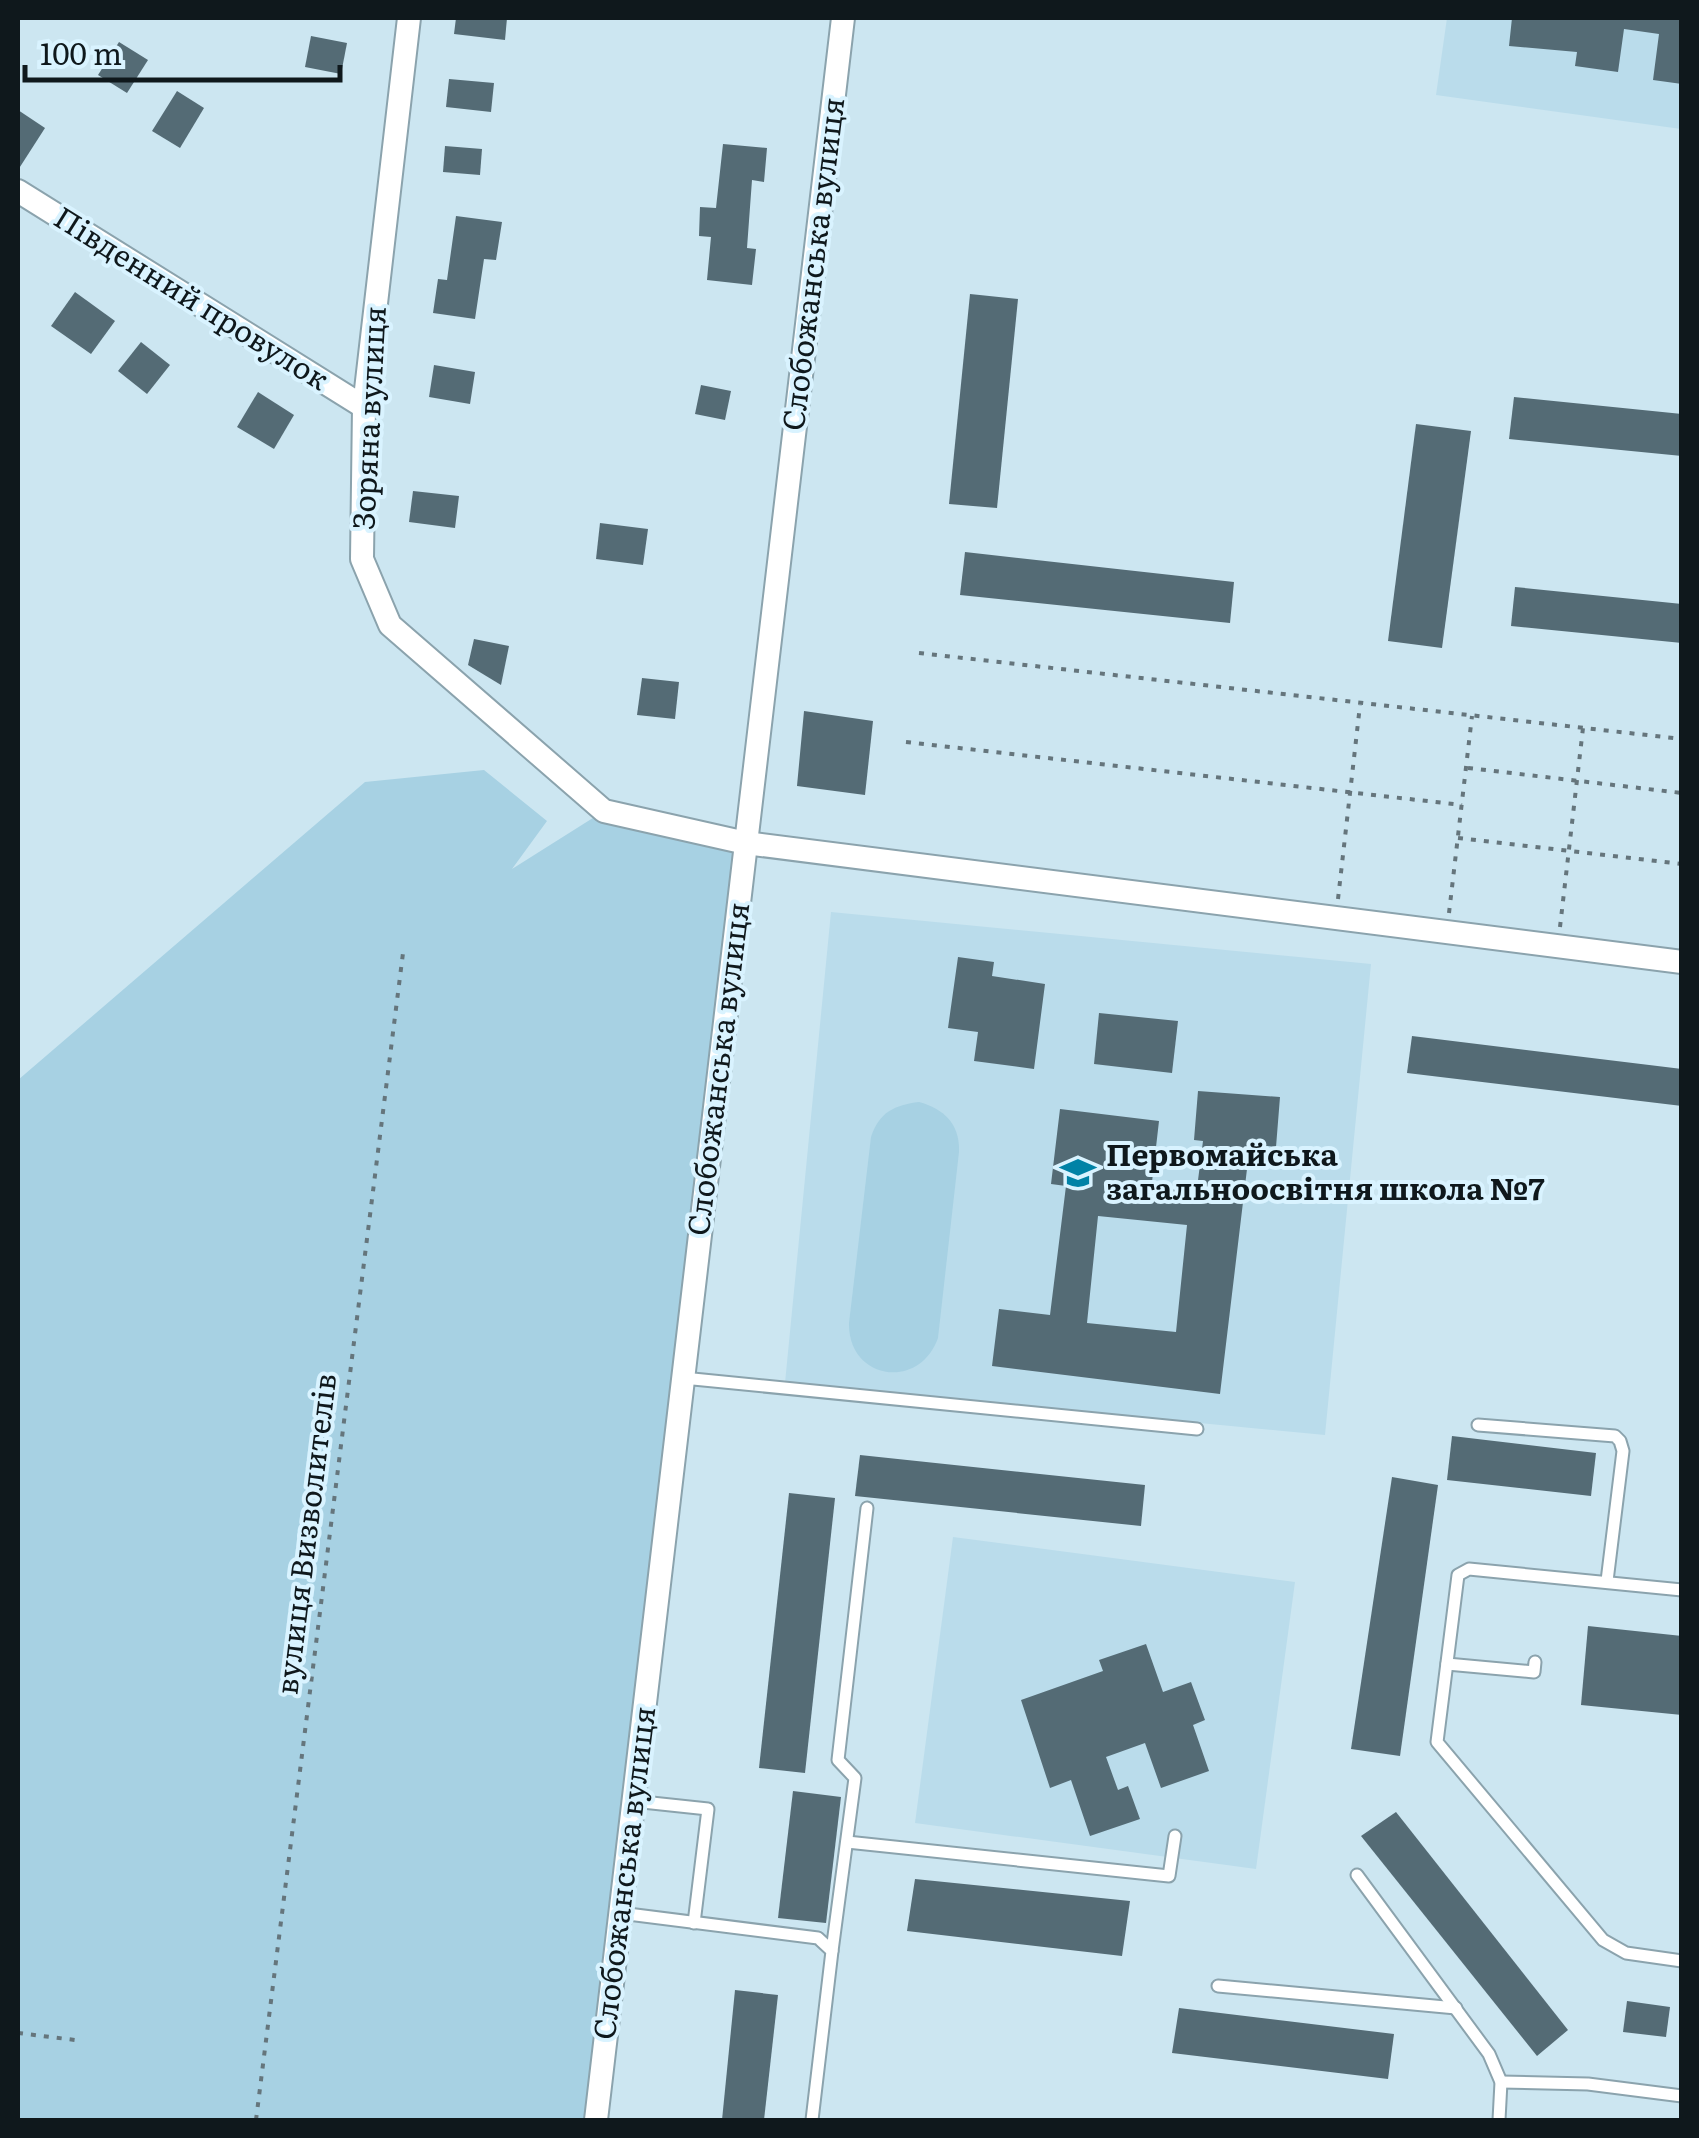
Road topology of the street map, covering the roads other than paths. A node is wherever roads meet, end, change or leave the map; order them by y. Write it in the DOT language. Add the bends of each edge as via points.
graph roads {
  1 [pos="409,18"];
  2 [pos="843,18"];
  3 [pos="18,192"];
  4 [pos="364,407"];
  5 [pos="746,844"];
  6 [pos="1682,962"];
  7 [pos="683,1378"];
  8 [pos="1478,1425"];
  9 [pos="1197,1429"];
  10 [pos="867,1508"];
  11 [pos="1607,1581"];
  12 [pos="1682,1590"];
  13 [pos="1535,1662"];
  14 [pos="1447,1664"];
  15 [pos="633,1801"];
  16 [pos="1175,1836"];
  17 [pos="846,1842"];
  18 [pos="1357,1875"];
  19 [pos="620,1913"];
  20 [pos="694,1922"];
  21 [pos="832,1951"];
  22 [pos="1682,1960"];
  23 [pos="1218,1986"];
  24 [pos="1456,2008"];
  25 [pos="1501,2082"];
  26 [pos="1682,2096"];
  27 [pos="596,2120"];
  28 [pos="812,2120"];
  29 [pos="1499,2120"];
  1 -- 4 [label="street, Зоряна вулиця"];
  2 -- 5 [label="street, Слобожанська вулиця"];
  3 -- 4 [label="street, Південний провулок"];
  4 -- 5 [label="street, Зоряна вулиця" via="362,558 390,625 604,812"];
  5 -- 6 [label="street, Зоряна вулиця"];
  5 -- 7 [label="street, Слобожанська вулиця"];
  7 -- 9 [label="lane"];
  7 -- 15 [label="street, Слобожанська вулиця"];
  8 -- 11 [label="lane" via="1620,1441"];
  10 -- 17 [label="lane" via="838,1760 855,1778"];
  11 -- 12 [label="lane"];
  11 -- 14 [label="lane" via="1469,1569 1458,1575"];
  13 -- 14 [label="lane" via="1534,1672"];
  14 -- 22 [label="lane" via="1437,1742 1603,1940 1626,1952"];
  15 -- 19 [label="street, Слобожанська вулиця"];
  15 -- 20 [label="lane" via="708,1809"];
  16 -- 17 [label="lane" via="1169,1876"];
  17 -- 21 [label="lane"];
  18 -- 24 [label="lane"];
  19 -- 20 [label="lane"];
  19 -- 27 [label="street, Слобожанська вулиця"];
  20 -- 21 [label="lane" via="818,1938"];
  21 -- 28 [label="lane"];
  23 -- 24 [label="lane"];
  24 -- 25 [label="lane"];
  25 -- 26 [label="lane"];
  25 -- 29 [label="lane"];
}
